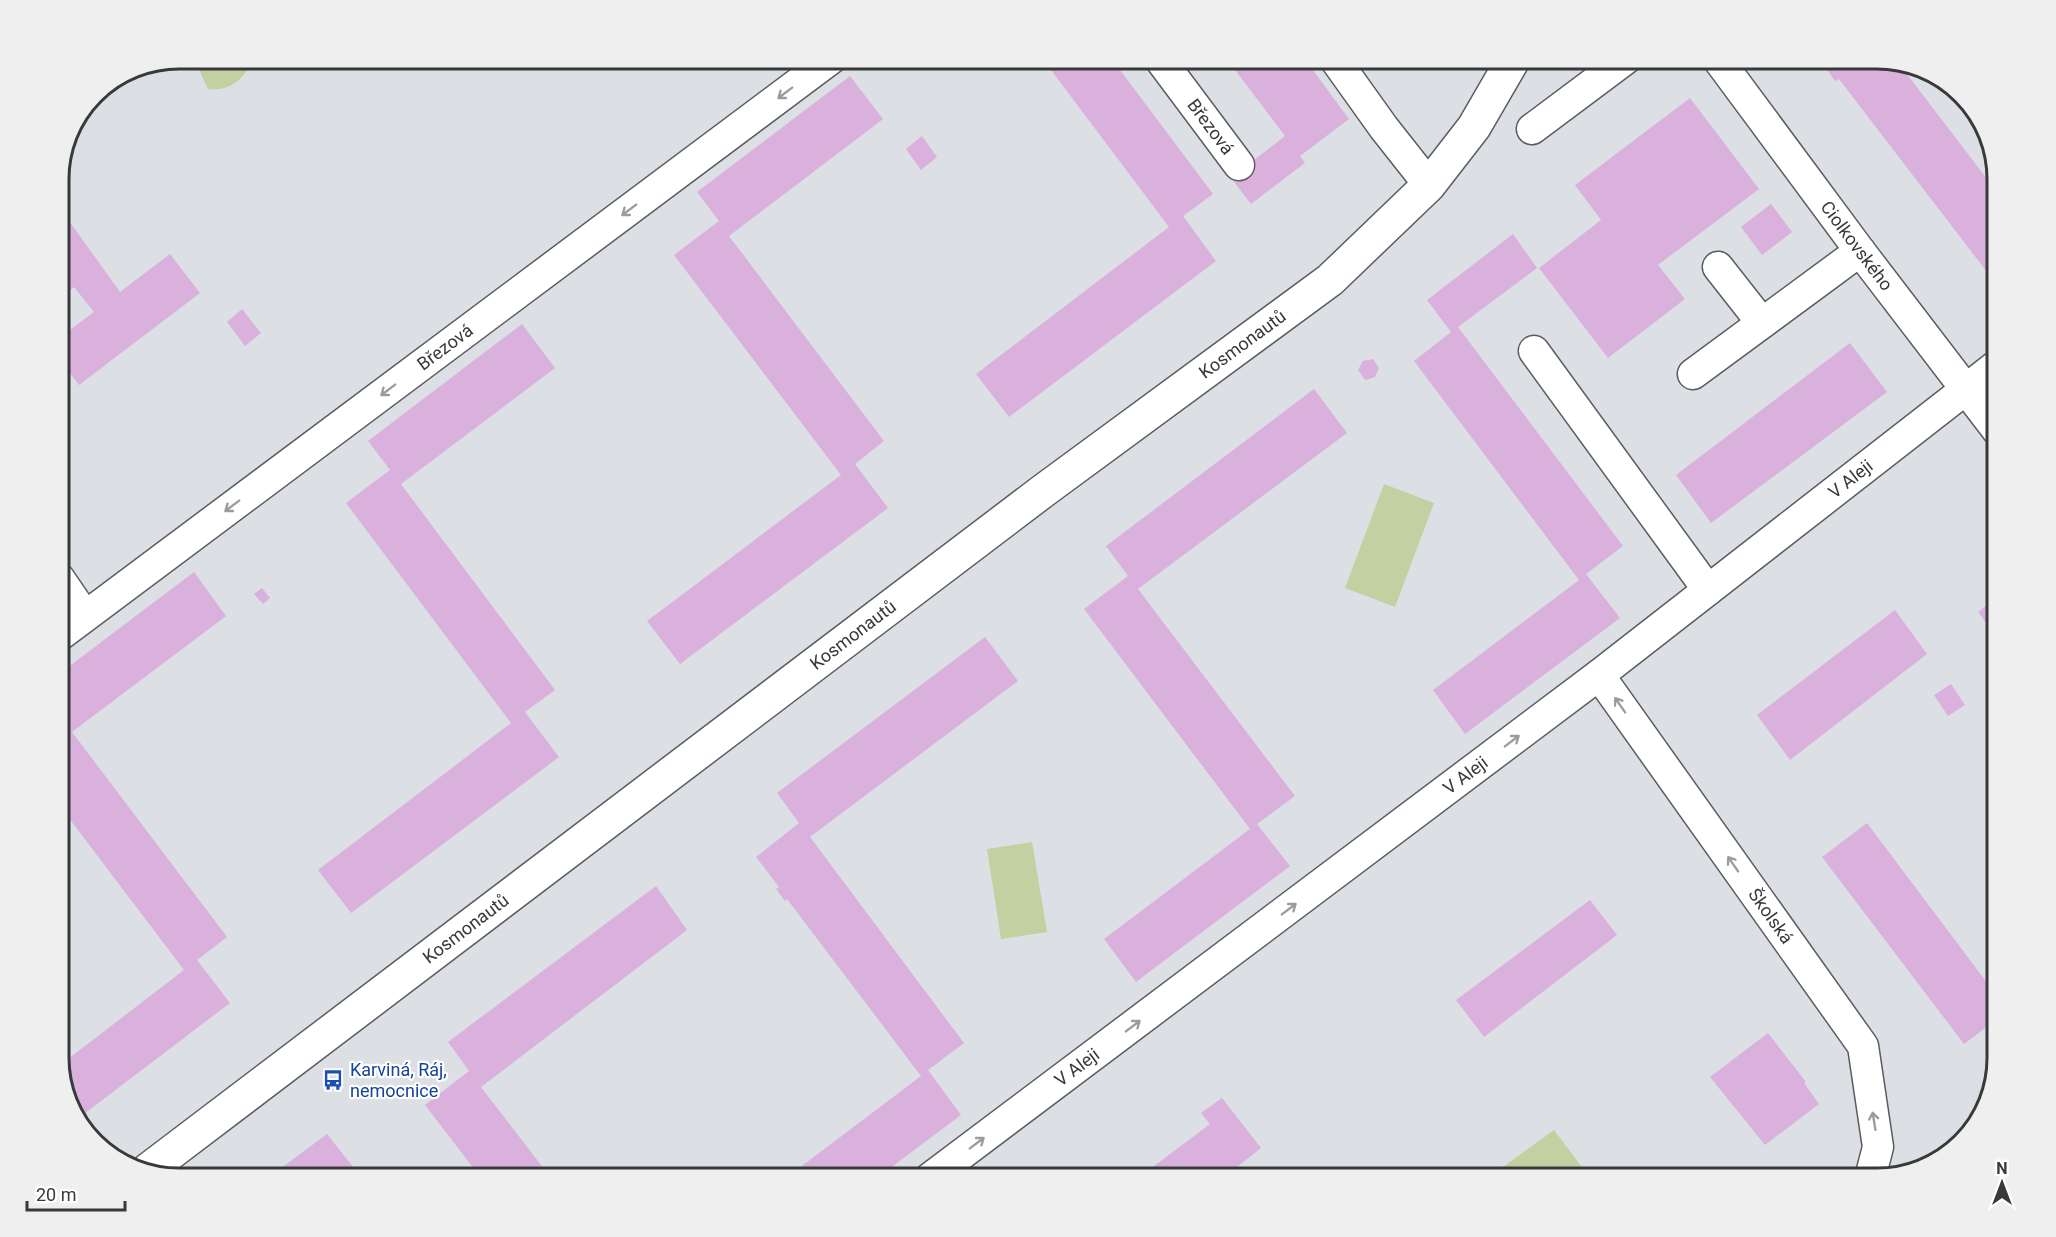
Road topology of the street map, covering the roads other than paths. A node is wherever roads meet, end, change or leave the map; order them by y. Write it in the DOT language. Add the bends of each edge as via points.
graph roads {
  1 [pos="817,69"];
  2 [pos="1167,69"];
  3 [pos="1342,69"];
  4 [pos="1508,69"];
  5 [pos="1612,69"];
  6 [pos="1725,69"];
  7 [pos="1532,129"];
  8 [pos="1239,165"];
  9 [pos="1429,185"];
  10 [pos="1860,251"];
  11 [pos="1718,267"];
  12 [pos="1762,323"];
  13 [pos="1534,351"];
  14 [pos="1987,373"];
  15 [pos="1693,374"];
  16 [pos="1966,389"];
  17 [pos="1987,417"];
  18 [pos="1708,590"];
  19 [pos="69,593"];
  20 [pos="85,616"];
  21 [pos="69,628"];
  22 [pos="1599,675"];
  23 [pos="155,1165"];
  24 [pos="945,1168"];
  25 [pos="1873,1168"];
  1 -- 20 [label="street, Březová, one-way"];
  2 -- 8 [label="street, Březová"];
  3 -- 9 [label="street"];
  4 -- 9 [label="street, Kosmonautů" via="1474,127"];
  5 -- 7 [label="street"];
  6 -- 10 [label="street, Ciolkovského"];
  9 -- 23 [label="street, Kosmonautů" via="1330,280 1043,491"];
  10 -- 12 [label="street"];
  10 -- 16 [label="street, Ciolkovského"];
  11 -- 12 [label="street"];
  12 -- 15 [label="street"];
  13 -- 18 [label="street"];
  14 -- 16 [label="street, V Aleji"];
  16 -- 17 [label="street, Ciolkovského"];
  16 -- 18 [label="street, V Aleji"];
  18 -- 22 [label="street, V Aleji"];
  19 -- 20 [label="street"];
  20 -- 21 [label="street, Březová"];
  24 -- 22 [label="street, V Aleji, one-way"];
  25 -- 22 [label="street, Školská, one-way" via="1878,1147 1863,1046"];
}
